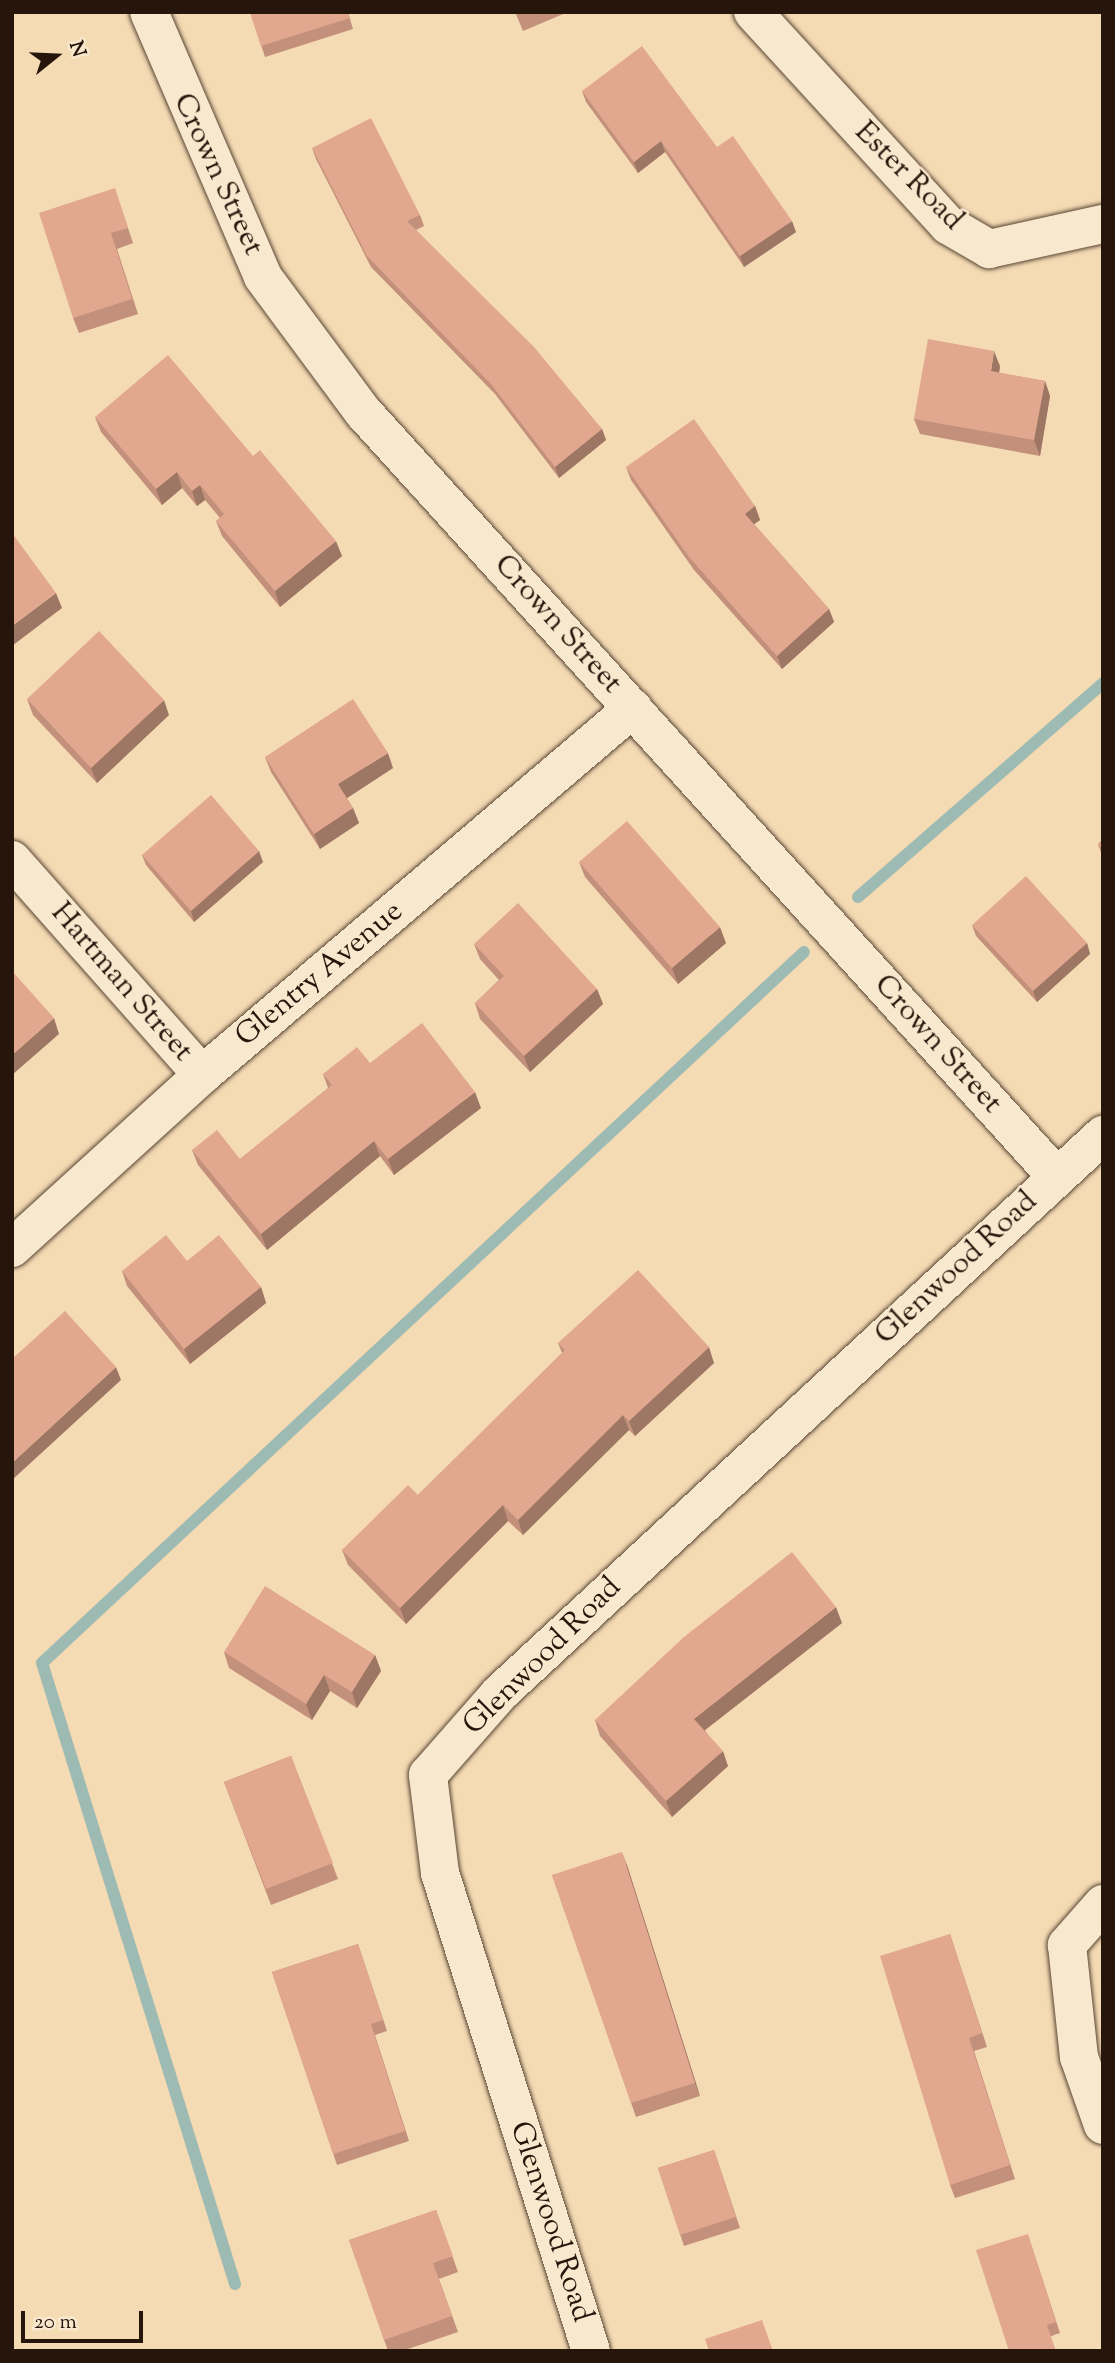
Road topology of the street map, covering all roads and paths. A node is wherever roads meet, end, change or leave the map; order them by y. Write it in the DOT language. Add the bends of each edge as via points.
graph roads {
  1 [pos="149,12"];
  2 [pos="753,12"];
  3 [pos="1103,224"];
  4 [pos="633,708"];
  5 [pos="12,860"];
  6 [pos="202,1074"];
  7 [pos="1103,1135"];
  8 [pos="1056,1176"];
  9 [pos="12,1248"];
  10 [pos="1103,1904"];
  11 [pos="1103,2124"];
  12 [pos="591,2351"];
  1 -- 4 [label="street, Crown Street" via="263,276 363,412"];
  2 -- 3 [label="street, Ester Road" via="948,225 989,249"];
  4 -- 6 [label="street, Glentry Avenue"];
  4 -- 8 [label="street, Crown Street"];
  5 -- 6 [label="street, Hartman Street"];
  6 -- 9 [label="street, Glentry Avenue"];
  7 -- 8 [label="street, Glenwood Road"];
  8 -- 12 [label="street, Glenwood Road" via="500,1693 428,1775 440,1874"];
  10 -- 11 [label="street" via="1067,1945 1079,2057"];
}
